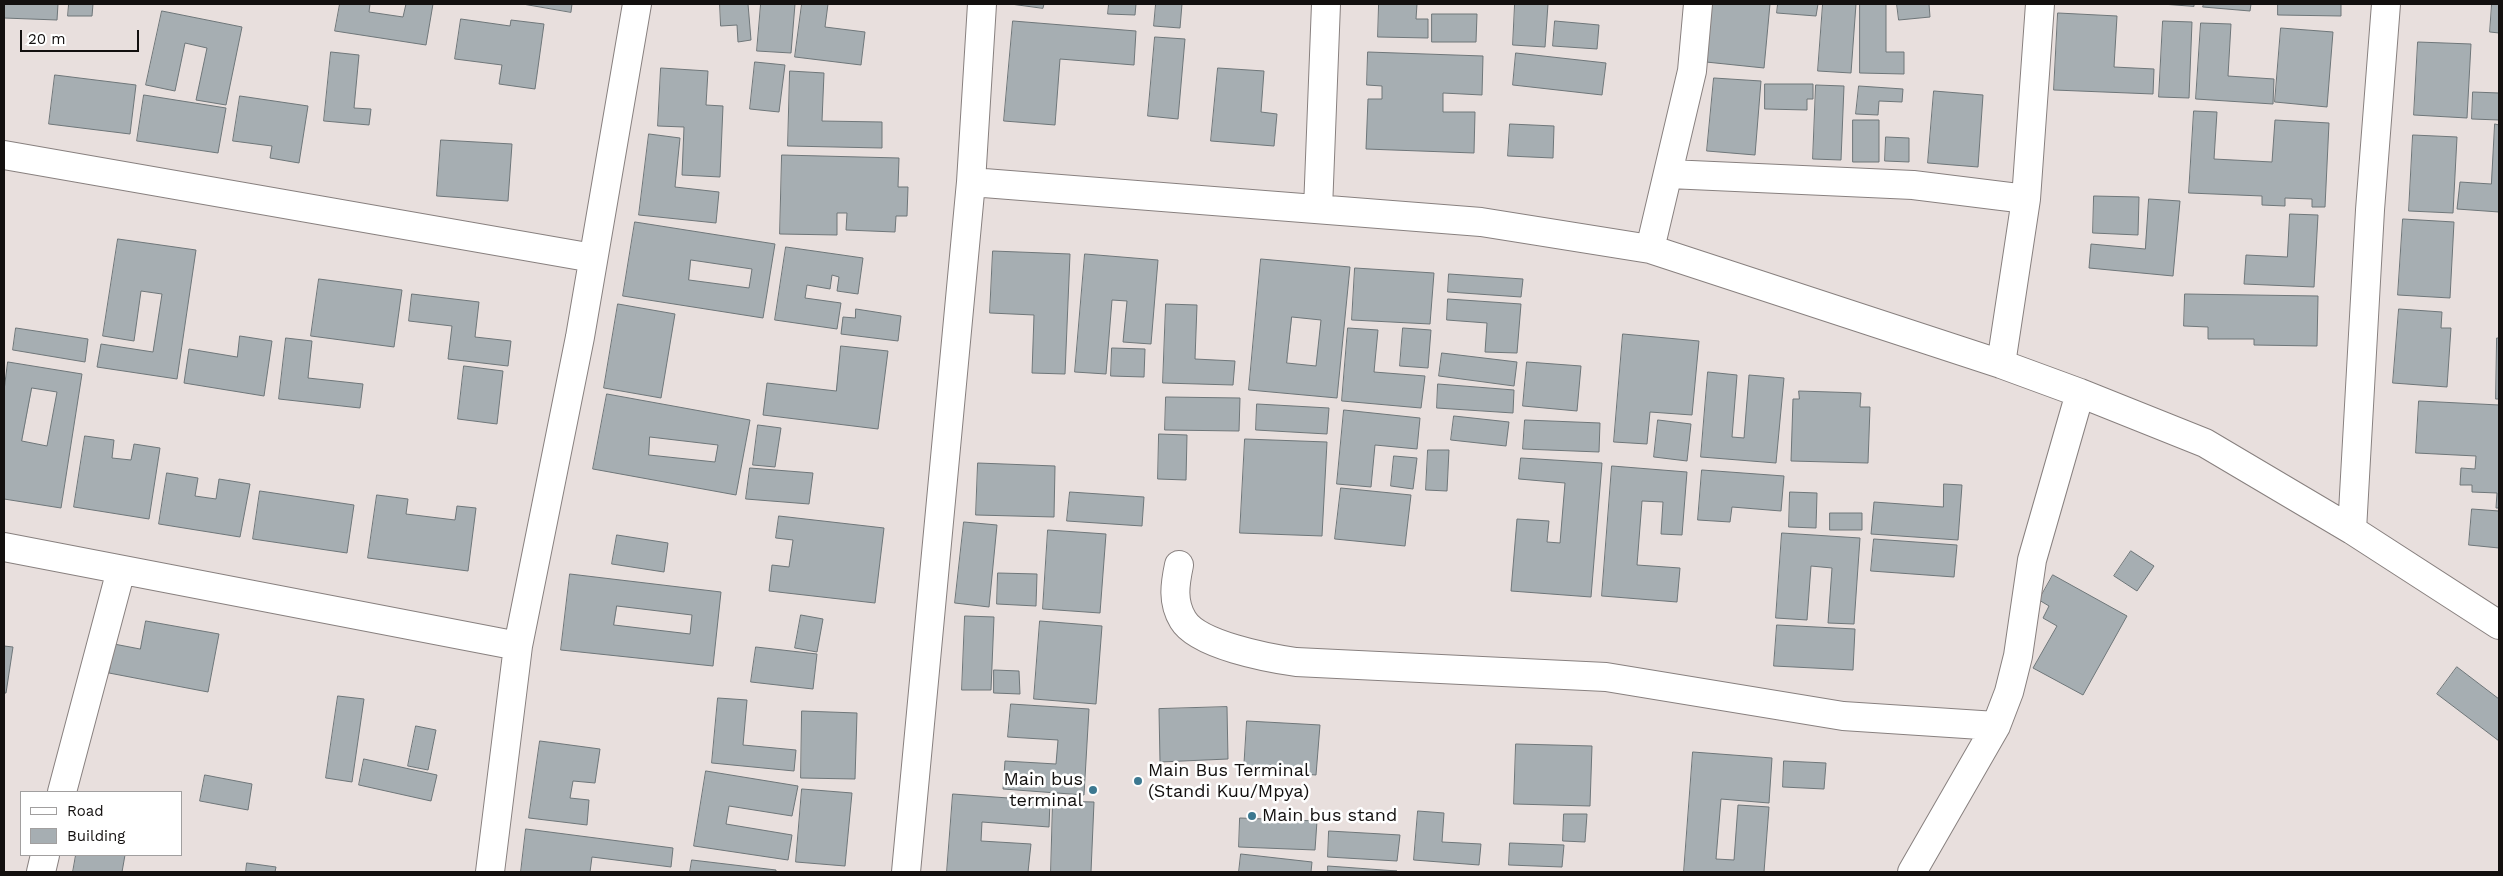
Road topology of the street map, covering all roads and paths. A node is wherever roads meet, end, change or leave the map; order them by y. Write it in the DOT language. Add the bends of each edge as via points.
graph roads {
  1 [pos="637,4"];
  2 [pos="982,4"];
  3 [pos="1326,4"];
  4 [pos="1698,4"];
  5 [pos="2040,4"];
  6 [pos="2386,4"];
  7 [pos="4,155"];
  8 [pos="1669,174"];
  9 [pos="971,182"];
  10 [pos="2026,199"];
  11 [pos="1318,209"];
  12 [pos="1650,250"];
  13 [pos="593,258"];
  14 [pos="2000,364"];
  15 [pos="2080,393"];
  16 [pos="2352,530"];
  17 [pos="4,546"];
  18 [pos="1179,565"];
  19 [pos="121,570"];
  20 [pos="2499,626"];
  21 [pos="518,646"];
  22 [pos="1996,726"];
  23 [pos="62,791"];
  24 [pos="45,856"];
  25 [pos="41,872"];
  26 [pos="490,872"];
  27 [pos="906,872"];
  28 [pos="1912,872"];
  1 -- 13 [label="street"];
  2 -- 9 [label="street"];
  3 -- 11 [label="street"];
  4 -- 8 [label="street" via="1692,71"];
  5 -- 10 [label="street"];
  6 -- 16 [label="street" via="2370,210"];
  7 -- 13 [label="street"];
  8 -- 10 [label="street" via="1913,185"];
  8 -- 12 [label="street"];
  9 -- 11 [label="street"];
  9 -- 27 [label="street"];
  10 -- 14 [label="street"];
  11 -- 12 [label="street" via="1481,222"];
  12 -- 14 [label="street"];
  13 -- 21 [label="street"];
  14 -- 15 [label="street"];
  15 -- 16 [label="street" via="2205,443"];
  15 -- 22 [label="street" via="2032,560 2018,656"];
  16 -- 20 [label="street"];
  17 -- 19 [label="street"];
  18 -- 22 [label="street" via="1174,589 1177,609 1184,622 1201,636 1254,655 1296,662 1606,677 1843,716"];
  19 -- 21 [label="street"];
  19 -- 23 [label="street"];
  21 -- 26 [label="street"];
  22 -- 28 [label="street"];
  24 -- 25 [label="street"];
}
